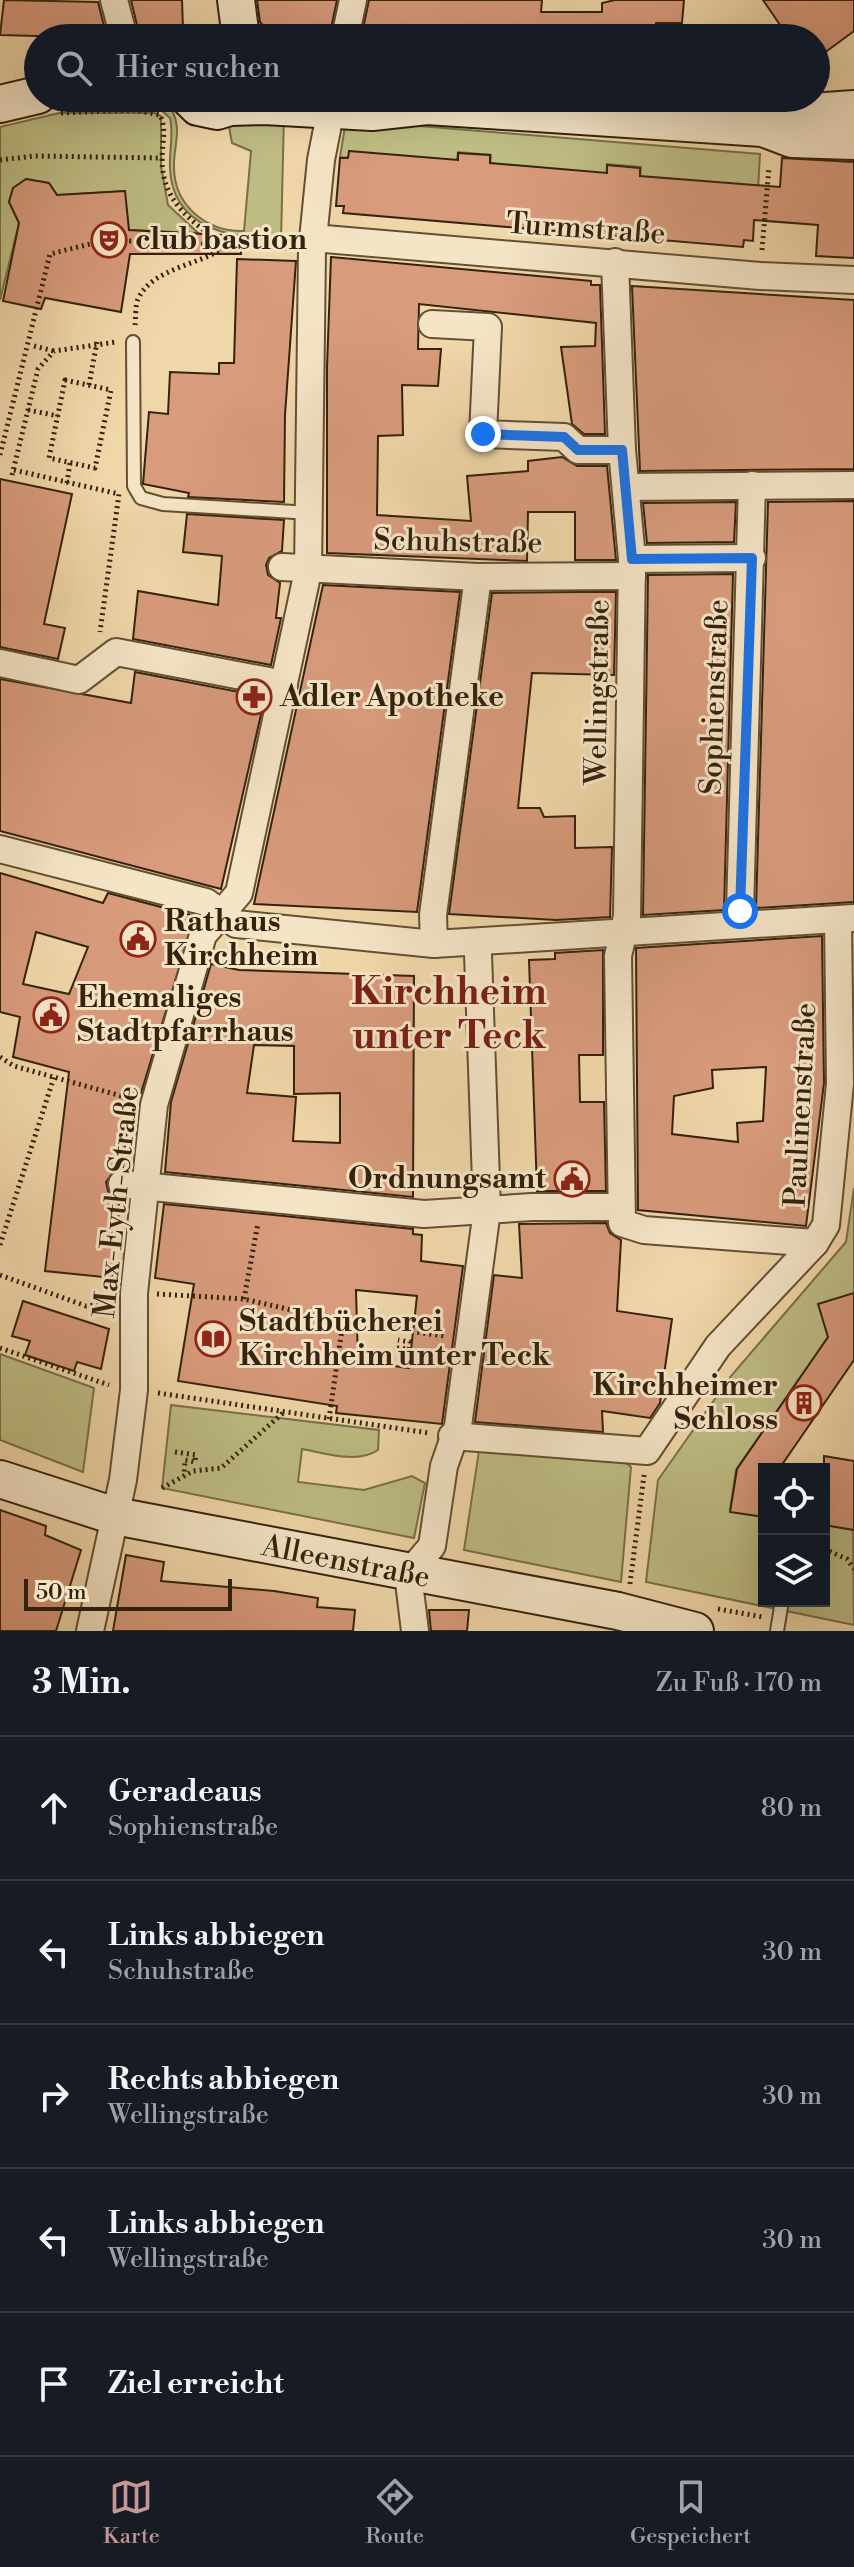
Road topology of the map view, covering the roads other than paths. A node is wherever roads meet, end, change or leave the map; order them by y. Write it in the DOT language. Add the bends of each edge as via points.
graph roads {
  1 [pos="114,0"];
  2 [pos="218,0"];
  3 [pos="236,0"];
  4 [pos="353,3"];
  5 [pos="120,24"];
  6 [pos="217,24"];
  7 [pos="239,24"];
  8 [pos="348,24"];
  9 [pos="0,104"];
  10 [pos="24,105"];
  11 [pos="331,112"];
  12 [pos="549,112"];
  13 [pos="804,112"];
  14 [pos="763,128"];
  15 [pos="854,141"];
  16 [pos="313,243"];
  17 [pos="615,262"];
  18 [pos="854,280"];
  19 [pos="432,324"];
  20 [pos="133,342"];
  21 [pos="622,450"];
  22 [pos="752,485"];
  23 [pos="854,485"];
  24 [pos="627,487"];
  25 [pos="311,514"];
  26 [pos="752,558"];
  27 [pos="282,567"];
  28 [pos="632,568"];
  29 [pos="308,571"];
  30 [pos="478,577"];
  31 [pos="0,663"];
  32 [pos="284,684"];
  33 [pos="0,849"];
  34 [pos="740,911"];
  35 [pos="222,913"];
  36 [pos="846,918"];
  37 [pos="623,934"];
  38 [pos="475,943"];
  39 [pos="434,944"];
  40 [pos="847,1084"];
  41 [pos="134,1186"];
  42 [pos="620,1207"];
  43 [pos="487,1210"];
  44 [pos="815,1243"];
  45 [pos="452,1436"];
  46 [pos="0,1479"];
  47 [pos="115,1516"];
  48 [pos="408,1574"];
  49 [pos="702,1619"];
  50 [pos="90,1631"];
  51 [pos="415,1631"];
  1 -- 5 [label="street"];
  2 -- 6 [label="street"];
  3 -- 7 [label="street"];
  4 -- 8 [label="street"];
  9 -- 10 [label="street"];
  11 -- 16 [label="street, Max-Eyth-Straße"];
  12 -- 14 [label="street"];
  13 -- 14 [label="street"];
  14 -- 15 [label="street" via="792,139"];
  16 -- 17 [label="street, Turmstraße"];
  16 -- 25 [label="street, Max-Eyth-Straße"];
  17 -- 18 [label="street, Turmstraße"];
  17 -- 21 [label="street, Wellingstraße"];
  19 -- 21 [label="street" via="488,327 483,434 564,437 578,450"];
  20 -- 25 [label="lane" via="134,486 141,498"];
  21 -- 24 [label="street, Wellingstraße"];
  22 -- 23 [label="street"];
  22 -- 24 [label="street"];
  22 -- 26 [label="street, Sophienstraße"];
  24 -- 28 [label="street, Wellingstraße"];
  25 -- 29 [label="street, Max-Eyth-Straße"];
  26 -- 28 [label="street, Schuhstraße"];
  26 -- 34 [label="street, Sophienstraße"];
  27 -- 29 [label="street, Schuhstraße"];
  28 -- 30 [label="street, Schuhstraße"];
  28 -- 37 [label="street, Wellingstraße"];
  29 -- 30 [label="street, Schuhstraße"];
  29 -- 32 [label="street, Max-Eyth-Straße"];
  30 -- 39 [label="street" via="433,915"];
  31 -- 32 [label="street" via="79,680 116,652"];
  32 -- 35 [label="street, Max-Eyth-Straße" via="239,893"];
  33 -- 35 [label="street" via="206,902"];
  35 -- 39 [label="street" via="236,924"];
  35 -- 41 [label="street, Max-Eyth-Straße" via="203,935"];
  36 -- 37 [label="street"];
  36 -- 40 [label="street, Paulinenstraße"];
  37 -- 38 [label="street"];
  37 -- 42 [label="street, Wellingstraße" via="618,956"];
  38 -- 39 [label="street"];
  38 -- 43 [label="street"];
  40 -- 44 [label="street, Paulinenstraße" via="826,1225"];
  41 -- 43 [label="street" via="424,1214"];
  41 -- 47 [label="street, Max-Eyth-Straße" via="134,1390"];
  42 -- 43 [label="street"];
  42 -- 44 [label="street" via="622,1223 644,1230"];
  43 -- 45 [label="street" via="458,1426"];
  44 -- 45 [label="street" via="718,1346 647,1451"];
  45 -- 48 [label="street" via="432,1546"];
  46 -- 47 [label="street, Alleenstraße"];
  47 -- 48 [label="street, Alleenstraße"];
  47 -- 50 [label="street, Max-Eyth-Straße"];
  48 -- 49 [label="street, Alleenstraße" via="618,1611"];
  48 -- 51 [label="street"];
}
